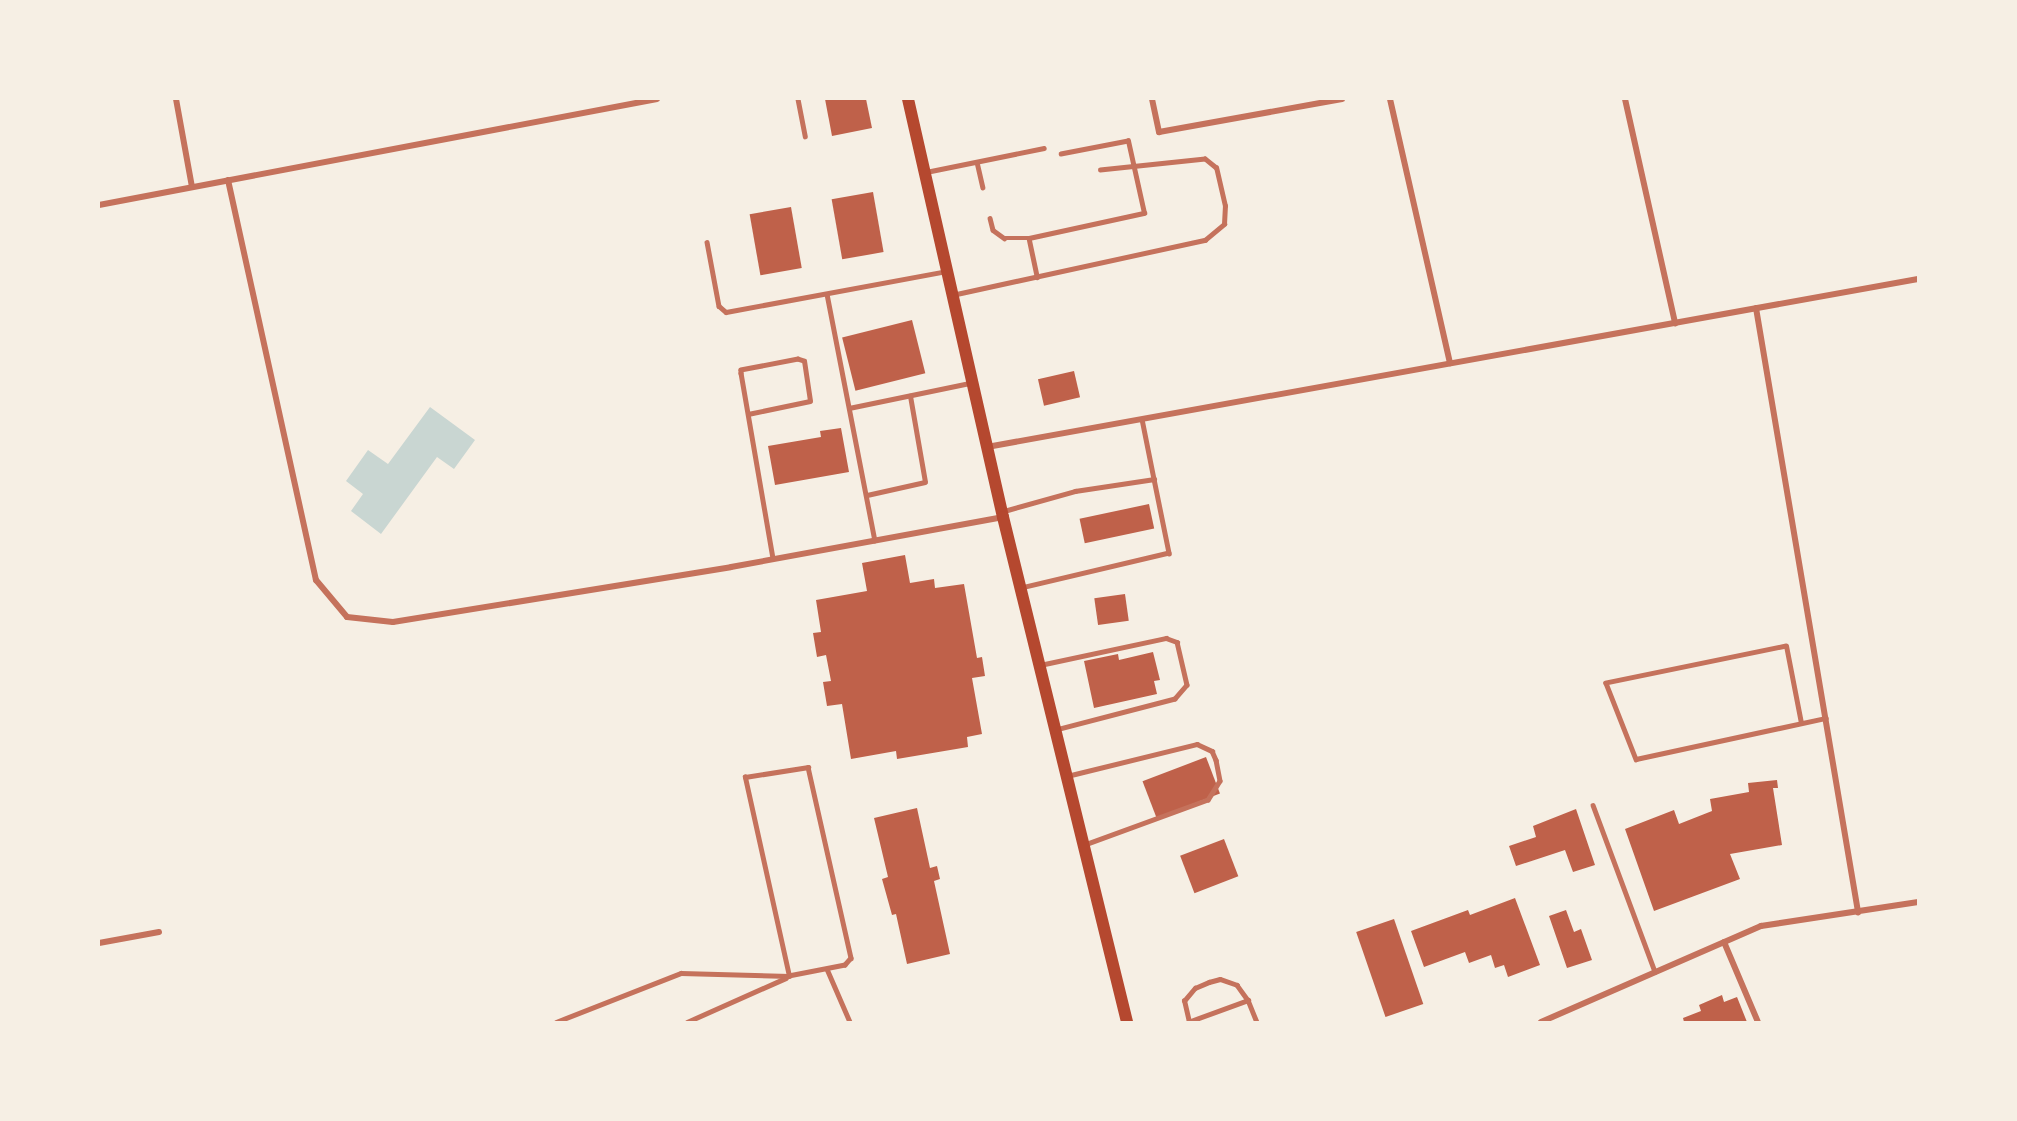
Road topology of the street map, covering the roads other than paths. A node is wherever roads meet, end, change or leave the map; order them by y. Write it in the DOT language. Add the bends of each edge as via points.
graph roads {
  1 [pos="176,99"];
  2 [pos="653,99"];
  3 [pos="798,99"];
  4 [pos="908,99"];
  5 [pos="1152,99"];
  6 [pos="1342,99"];
  7 [pos="1390,99"];
  8 [pos="1625,99"];
  9 [pos="806,136"];
  10 [pos="1044,148"];
  11 [pos="1061,154"];
  12 [pos="977,162"];
  13 [pos="1133,164"];
  14 [pos="1101,170"];
  15 [pos="924,172"];
  16 [pos="228,180"];
  17 [pos="192,187"];
  18 [pos="983,187"];
  19 [pos="99,205"];
  20 [pos="990,218"];
  21 [pos="1029,238"];
  22 [pos="707,242"];
  23 [pos="947,271"];
  24 [pos="1037,277"];
  25 [pos="1918,279"];
  26 [pos="827,294"];
  27 [pos="952,295"];
  28 [pos="1756,308"];
  29 [pos="1675,323"];
  30 [pos="1450,363"];
  31 [pos="973,382"];
  32 [pos="910,396"];
  33 [pos="849,408"];
  34 [pos="748,414"];
  35 [pos="1142,419"];
  36 [pos="987,447"];
  37 [pos="1154,479"];
  38 [pos="867,495"];
  39 [pos="1002,514"];
  40 [pos="875,540"];
  41 [pos="772,558"];
  42 [pos="1021,588"];
  43 [pos="1040,665"];
  44 [pos="1826,718"];
  45 [pos="1801,723"];
  46 [pos="1056,730"];
  47 [pos="1067,776"];
  48 [pos="1593,805"];
  49 [pos="1084,845"];
  50 [pos="1918,902"];
  51 [pos="1858,912"];
  52 [pos="159,932"];
  53 [pos="1724,942"];
  54 [pos="99,943"];
  55 [pos="826,969"];
  56 [pos="1655,972"];
  57 [pos="789,976"];
  58 [pos="1248,1000"];
  59 [pos="556,1022"];
  60 [pos="687,1022"];
  61 [pos="850,1022"];
  62 [pos="1127,1022"];
  63 [pos="1188,1022"];
  64 [pos="1257,1022"];
  65 [pos="1541,1022"];
  66 [pos="1758,1022"];
  1 -- 17 [label="street"];
  2 -- 16 [label="street"];
  3 -- 9 [label="lane"];
  4 -- 15 [label="main road"];
  5 -- 6 [label="street" via="1159,132"];
  7 -- 30 [label="street"];
  8 -- 29 [label="street"];
  10 -- 12 [label="lane"];
  11 -- 13 [label="lane" via="1128,141"];
  12 -- 15 [label="lane"];
  12 -- 18 [label="lane"];
  13 -- 14 [label="lane"];
  13 -- 21 [label="lane" via="1144,213"];
  13 -- 24 [label="lane" via="1205,159 1216,168 1225,206 1224,224 1205,240 1080,264"];
  15 -- 23 [label="main road"];
  16 -- 17 [label="street"];
  16 -- 41 [label="street" via="316,580 347,617 393,622"];
  17 -- 19 [label="street"];
  20 -- 21 [label="lane" via="993,230 1004,238"];
  21 -- 24 [label="lane"];
  22 -- 26 [label="lane" via="719,306 726,312"];
  23 -- 26 [label="lane"];
  23 -- 27 [label="main road"];
  24 -- 27 [label="lane"];
  25 -- 28 [label="street"];
  26 -- 33 [label="lane"];
  27 -- 31 [label="main road"];
  28 -- 29 [label="street"];
  28 -- 44 [label="street"];
  29 -- 30 [label="street"];
  30 -- 35 [label="street"];
  31 -- 32 [label="lane"];
  31 -- 36 [label="main road"];
  32 -- 33 [label="lane"];
  32 -- 38 [label="lane" via="925,482"];
  33 -- 38 [label="lane"];
  34 -- 34 [label="lane" via="741,370 798,358 804,361 810,401"];
  34 -- 41 [label="lane"];
  35 -- 36 [label="street"];
  35 -- 37 [label="lane"];
  36 -- 39 [label="main road"];
  37 -- 39 [label="lane" via="1075,491"];
  37 -- 42 [label="lane" via="1169,553"];
  38 -- 40 [label="lane"];
  39 -- 40 [label="street"];
  39 -- 42 [label="main road"];
  40 -- 41 [label="street"];
  42 -- 43 [label="main road"];
  43 -- 46 [label="main road"];
  43 -- 46 [label="lane" via="1166,638 1177,642 1187,685 1175,699"];
  44 -- 45 [label="lane"];
  44 -- 51 [label="street"];
  45 -- 45 [label="lane" via="1636,759 1606,683 1786,646"];
  46 -- 47 [label="main road"];
  47 -- 49 [label="main road"];
  47 -- 49 [label="lane" via="1197,744 1212,751 1216,760 1220,781 1208,800"];
  48 -- 56 [label="lane"];
  49 -- 62 [label="main road"];
  50 -- 51 [label="street"];
  51 -- 53 [label="street" via="1761,926"];
  52 -- 54 [label="street"];
  53 -- 56 [label="street"];
  53 -- 66 [label="street"];
  55 -- 57 [label="lane"];
  55 -- 57 [label="lane" via="845,965 851,958 808,767 769,772 745,777"];
  55 -- 61 [label="lane"];
  56 -- 65 [label="street"];
  57 -- 59 [label="lane" via="681,973"];
  57 -- 60 [label="lane"];
  58 -- 63 [label="lane"];
  58 -- 63 [label="lane" via="1237,985 1225,980 1209,982 1195,988 1184,1001"];
  58 -- 64 [label="lane"];
}
